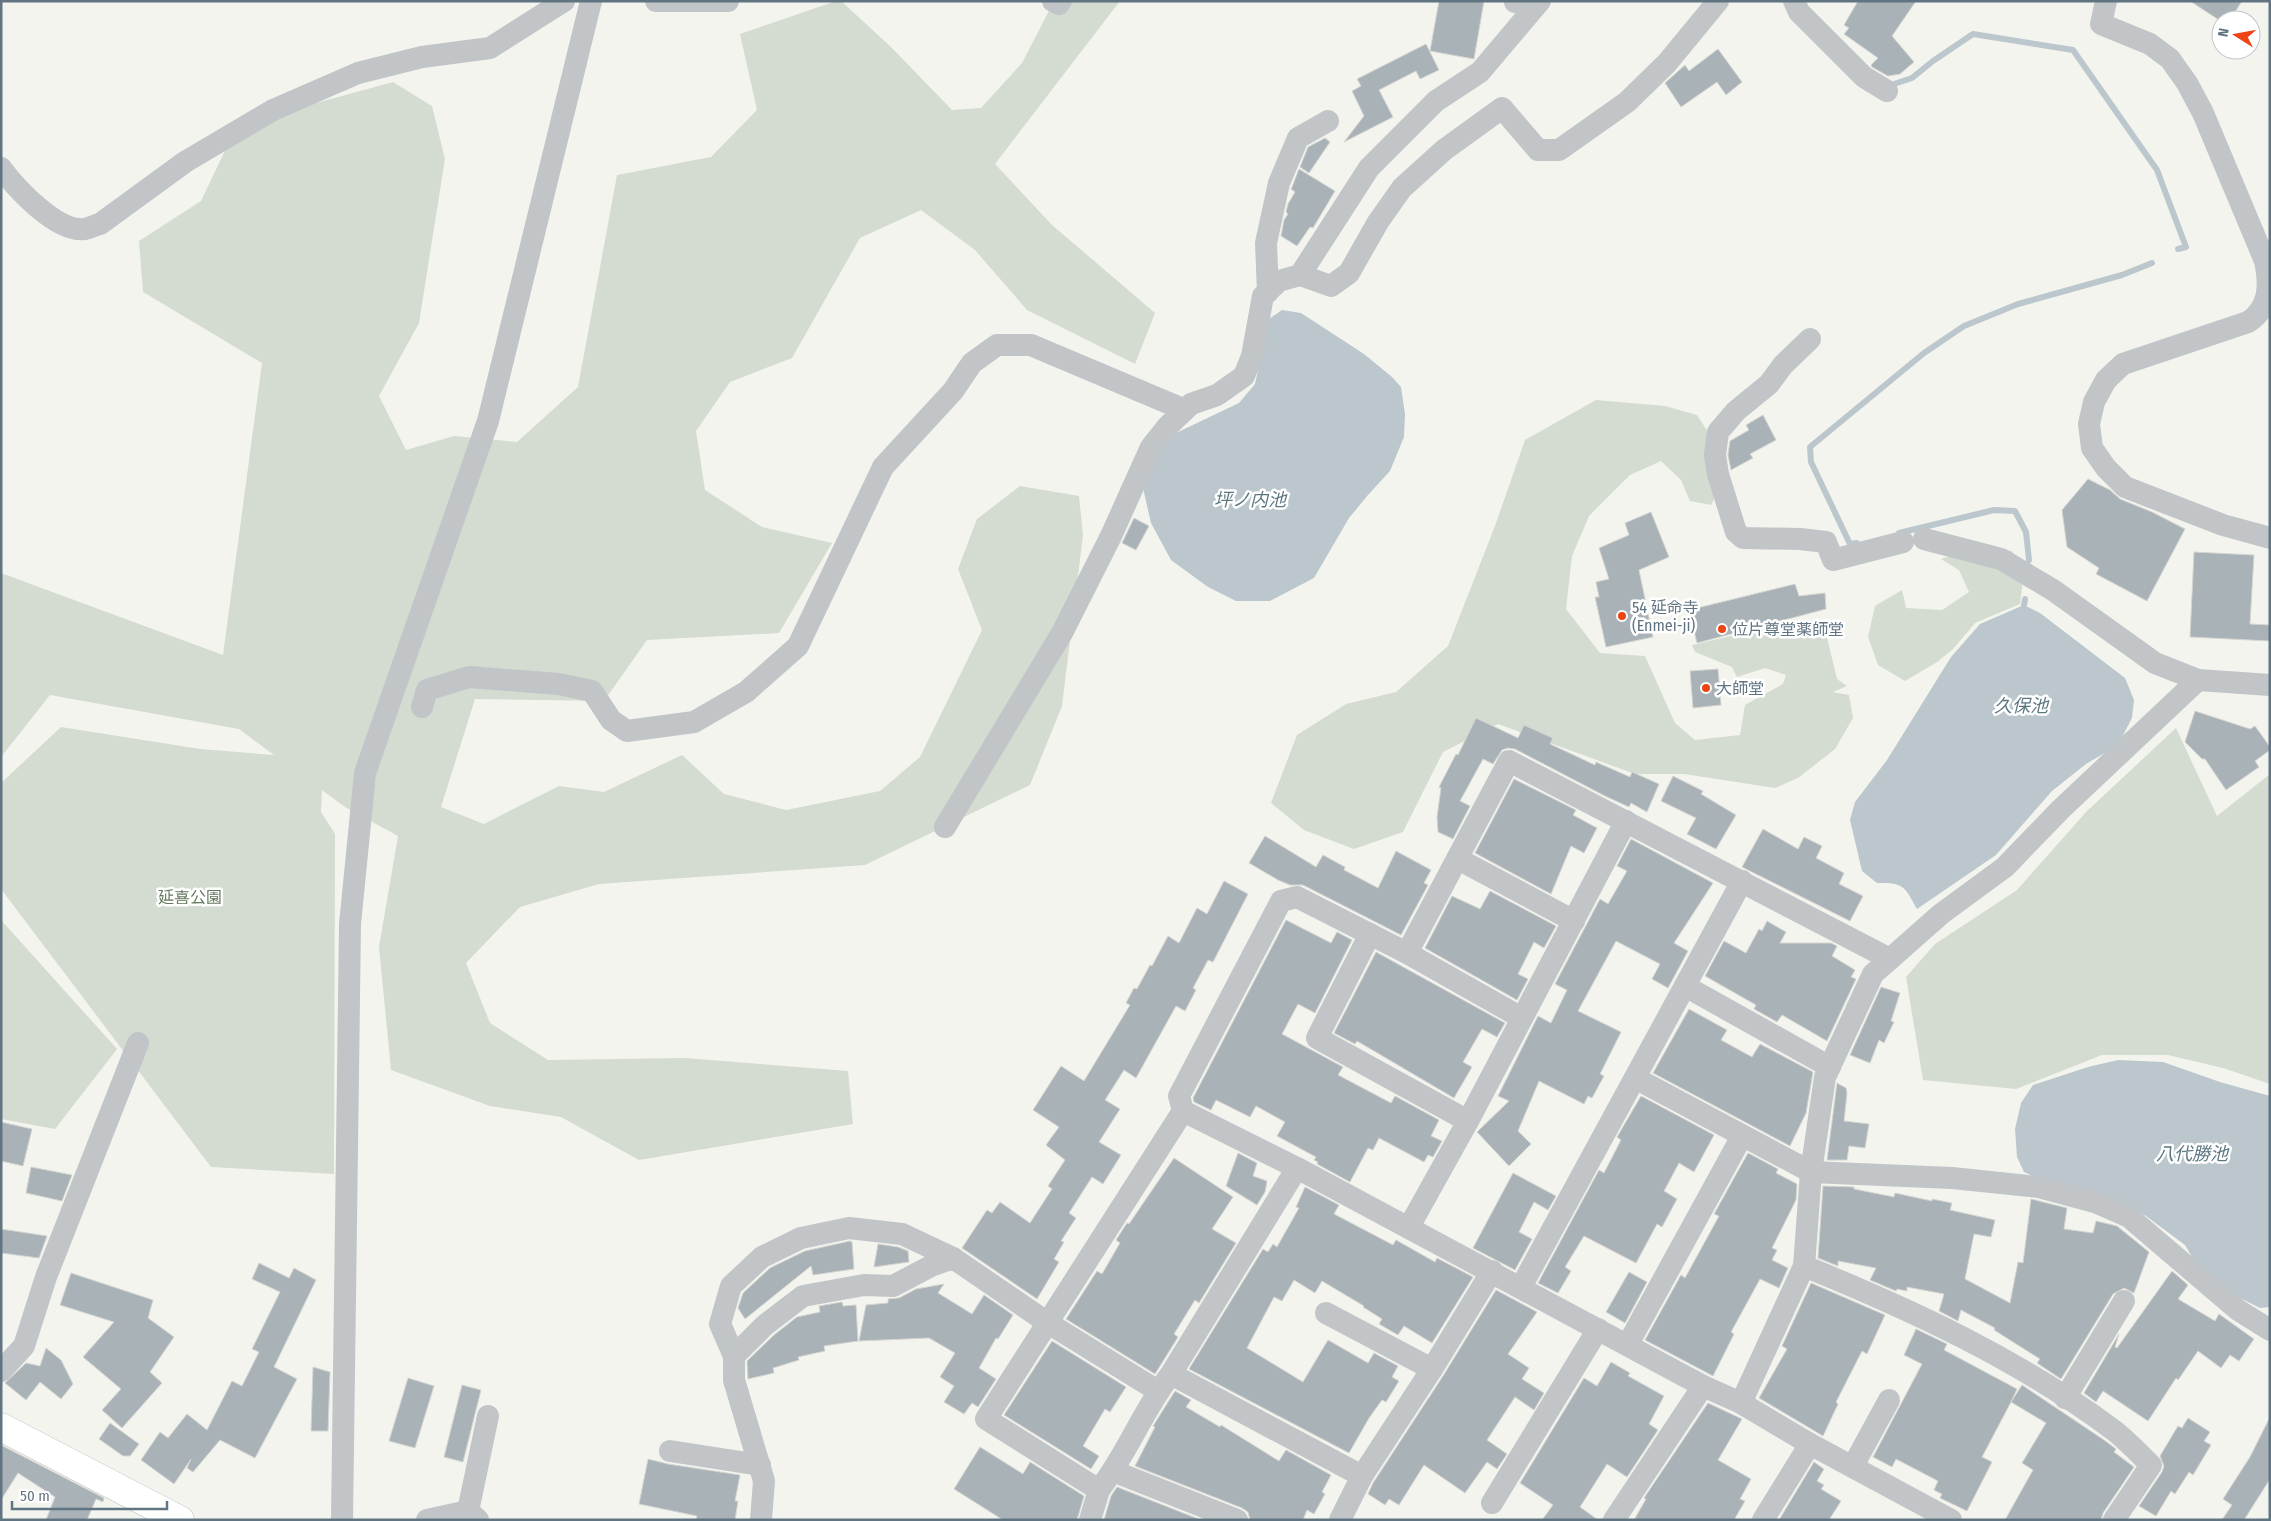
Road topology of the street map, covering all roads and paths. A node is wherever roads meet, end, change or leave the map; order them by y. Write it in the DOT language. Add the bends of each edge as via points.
graph roads {
  1 [pos="564,1"];
  2 [pos="591,1"];
  3 [pos="656,1"];
  4 [pos="728,1"];
  5 [pos="1054,1"];
  6 [pos="1061,1"];
  7 [pos="1540,1"];
  8 [pos="1718,1"];
  9 [pos="2106,1"];
  10 [pos="1798,2"];
  11 [pos="1887,90"];
  12 [pos="1328,121"];
  13 [pos="1,168"];
  14 [pos="1300,275"];
  15 [pos="1268,292"];
  16 [pos="1810,339"];
  17 [pos="1185,410"];
  18 [pos="2270,538"];
  19 [pos="2198,680"];
  20 [pos="2270,686"];
  21 [pos="422,707"];
  22 [pos="1626,822"];
  23 [pos="945,826"];
  24 [pos="1458,859"];
  25 [pos="1742,881"];
  26 [pos="1574,921"];
  27 [pos="1370,934"];
  28 [pos="1407,953"];
  29 [pos="1890,960"];
  30 [pos="1685,986"];
  31 [pos="1522,1018"];
  32 [pos="138,1043"];
  33 [pos="1830,1067"];
  34 [pos="1635,1078"];
  35 [pos="1183,1111"];
  36 [pos="1468,1121"];
  37 [pos="1742,1136"];
  38 [pos="1297,1168"];
  39 [pos="1811,1172"];
  40 [pos="1409,1228"];
  41 [pos="953,1258"];
  42 [pos="1804,1266"];
  43 [pos="1492,1272"];
  44 [pos="1521,1287"];
  45 [pos="2124,1301"];
  46 [pos="2238,1310"];
  47 [pos="2270,1312"];
  48 [pos="1326,1313"];
  49 [pos="1048,1323"];
  50 [pos="1598,1328"];
  51 [pos="2270,1330"];
  52 [pos="1628,1344"];
  53 [pos="734,1356"];
  54 [pos="1432,1369"];
  55 [pos="1,1371"];
  56 [pos="1164,1383"];
  57 [pos="1703,1386"];
  58 [pos="2065,1398"];
  59 [pos="1889,1400"];
  60 [pos="1741,1403"];
  61 [pos="488,1416"];
  62 [pos="1,1427"];
  63 [pos="1810,1444"];
  64 [pos="670,1450"];
  65 [pos="760,1465"];
  66 [pos="1853,1466"];
  67 [pos="1113,1471"];
  68 [pos="1362,1476"];
  69 [pos="1099,1490"];
  70 [pos="1492,1503"];
  71 [pos="473,1515"];
  72 [pos="180,1520"];
  73 [pos="342,1520"];
  74 [pos="427,1520"];
  75 [pos="761,1520"];
  76 [pos="1090,1520"];
  77 [pos="1236,1520"];
  78 [pos="1340,1520"];
  79 [pos="1614,1520"];
  80 [pos="1763,1520"];
  81 [pos="1951,1520"];
  82 [pos="2114,1520"];
  1 -- 13 [label="street" via="490,48 422,57 358,73 273,110 185,162 100,224 84,230 45,215"];
  2 -- 73 [label="street" via="488,421 365,772 350,924"];
  3 -- 4 [label="street"];
  5 -- 6 [label="street" via="1059,4"];
  7 -- 14 [label="street" via="1480,72 1436,101 1369,168"];
  8 -- 14 [label="street" via="1667,63 1627,102 1558,150 1538,150 1502,108 1444,150 1402,188 1349,273 1331,286"];
  9 -- 18 [label="street" via="2101,24 2150,44 2170,59 2186,83 2203,113 2265,261 2269,281 2258,315 2248,322 2123,364 2106,380 2094,402 2089,424 2092,448 2125,487 2223,525"];
  10 -- 11 [label="street" via="1799,12 1864,77"];
  12 -- 15 [label="street" via="1298,138 1279,183 1266,243"];
  14 -- 15 [label="street" via="1279,281"];
  15 -- 17 [label="street" via="1263,296 1252,356 1244,376 1217,395 1191,404"];
  16 -- 19 [label="street" via="1718,432 1715,455 1718,474 1736,532 1743,538 1826,542 1833,560 1914,540 2001,560 2053,590 2154,663"];
  17 -- 21 [label="street" via="1031,345 997,345 972,363 953,391 884,467 798,646 746,692 694,722 627,731 611,720 592,691 559,684 469,677 427,690"];
  17 -- 23 [label="street" via="1150,447 1111,536 1062,633"];
  19 -- 20 [label="street"];
  19 -- 29 [label="street" via="2060,810 2005,868 1941,914"];
  22 -- 24 [label="street" via="1509,762"];
  22 -- 25 [label="street"];
  22 -- 26 [label="street"];
  24 -- 26 [label="street"];
  24 -- 28 [label="street"];
  25 -- 29 [label="street"];
  25 -- 30 [label="street"];
  26 -- 31 [label="street"];
  27 -- 28 [label="street"];
  27 -- 35 [label="street" via="1297,897 1281,901 1179,1096"];
  27 -- 36 [label="street" via="1318,1038"];
  28 -- 31 [label="street"];
  29 -- 33 [label="street" via="1873,974"];
  30 -- 33 [label="street"];
  30 -- 34 [label="street"];
  31 -- 36 [label="street"];
  32 -- 55 [label="street" via="46,1277 24,1346"];
  33 -- 39 [label="street" via="1823,1084"];
  34 -- 37 [label="street"];
  34 -- 44 [label="street"];
  35 -- 38 [label="street"];
  35 -- 49 [label="street"];
  36 -- 40 [label="street"];
  37 -- 39 [label="street"];
  37 -- 52 [label="street"];
  38 -- 40 [label="street"];
  38 -- 56 [label="street"];
  39 -- 42 [label="street"];
  39 -- 46 [label="street" via="1952,1178 2039,1188 2095,1202 2129,1217"];
  40 -- 43 [label="street"];
  41 -- 49 [label="street"];
  41 -- 53 [label="street" via="893,1286 864,1285 803,1296 765,1325"];
  41 -- 53 [label="street" via="902,1234 849,1228 801,1238 762,1256 731,1286 720,1324"];
  42 -- 58 [label="street" via="1894,1303 1962,1336"];
  42 -- 60 [label="street"];
  43 -- 44 [label="street"];
  43 -- 54 [label="street"];
  44 -- 50 [label="street"];
  45 -- 58 [label="street"];
  46 -- 47 [label="street"];
  46 -- 51 [label="street"];
  48 -- 54 [label="street"];
  49 -- 56 [label="street"];
  49 -- 69 [label="street" via="986,1419"];
  50 -- 52 [label="street"];
  50 -- 70 [label="street"];
  52 -- 57 [label="street"];
  53 -- 65 [label="street" via="734,1380"];
  54 -- 68 [label="street"];
  56 -- 67 [label="street"];
  56 -- 68 [label="street"];
  57 -- 60 [label="street"];
  57 -- 79 [label="street"];
  58 -- 82 [label="street" via="2113,1430 2151,1465"];
  59 -- 66 [label="street"];
  60 -- 63 [label="street"];
  61 -- 71 [label="street"];
  62 -- 72 [label="main road"];
  63 -- 66 [label="street"];
  63 -- 80 [label="street"];
  64 -- 65 [label="street"];
  65 -- 75 [label="street" via="764,1481"];
  66 -- 81 [label="street"];
  67 -- 69 [label="street"];
  67 -- 77 [label="street"];
  68 -- 78 [label="street"];
  69 -- 76 [label="street"];
  71 -- 74 [label="street"];
}
